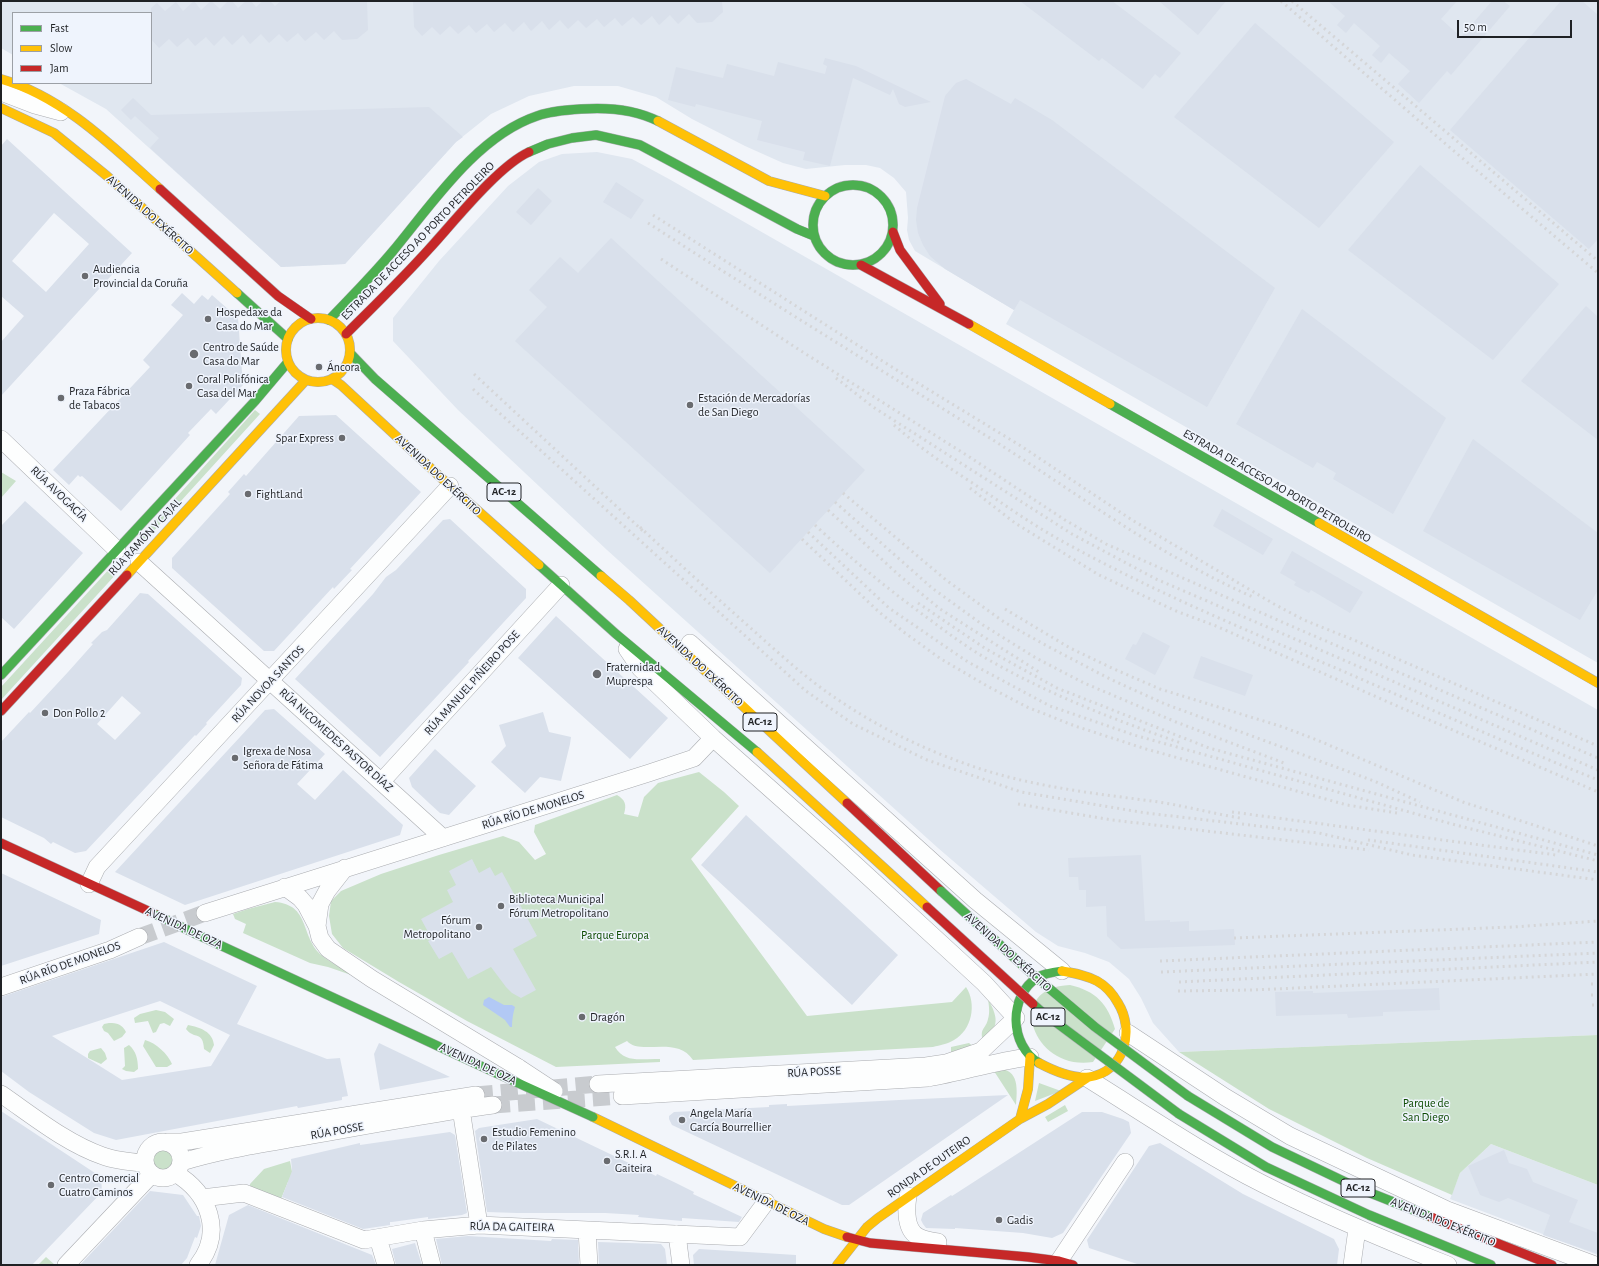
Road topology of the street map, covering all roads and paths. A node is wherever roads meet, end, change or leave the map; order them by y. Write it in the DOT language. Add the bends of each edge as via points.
graph roads {
  1 [pos="1,80"];
  2 [pos="12,84"];
  3 [pos="13,84"];
  4 [pos="1,92"];
  5 [pos="3,110"];
  6 [pos="77,117"];
  7 [pos="825,196"];
  8 [pos="893,232"];
  9 [pos="814,236"];
  10 [pos="861,265"];
  11 [pos="388,267"];
  12 [pos="402,279"];
  13 [pos="945,310"];
  14 [pos="311,319"];
  15 [pos="329,320"];
  16 [pos="346,334"];
  17 [pos="288,339"];
  18 [pos="350,353"];
  19 [pos="288,362"];
  20 [pos="332,379"];
  21 [pos="306,380"];
  22 [pos="1,439"];
  23 [pos="450,486"];
  24 [pos="116,550"];
  25 [pos="578,556"];
  26 [pos="139,562"];
  27 [pos="561,585"];
  28 [pos="616,634"];
  29 [pos="1,675"];
  30 [pos="271,681"];
  31 [pos="1598,682"];
  32 [pos="1,711"];
  33 [pos="713,738"];
  34 [pos="382,782"];
  35 [pos="443,838"];
  36 [pos="1,843"];
  37 [pos="345,868"];
  38 [pos="89,884"];
  39 [pos="285,887"];
  40 [pos="205,913"];
  41 [pos="317,926"];
  42 [pos="139,936"];
  43 [pos="1062,971"];
  44 [pos="1,988"];
  45 [pos="1016,1018"];
  46 [pos="1128,1033"];
  47 [pos="1030,1057"];
  48 [pos="1087,1078"];
  49 [pos="598,1084"];
  50 [pos="1,1094"];
  51 [pos="476,1095"];
  52 [pos="622,1096"];
  53 [pos="493,1105"];
  54 [pos="461,1109"];
  55 [pos="593,1117"];
  56 [pos="1020,1119"];
  57 [pos="167,1142"];
  58 [pos="1125,1162"];
  59 [pos="178,1168"];
  60 [pos="149,1169"];
  61 [pos="908,1196"];
  62 [pos="202,1198"];
  63 [pos="766,1202"];
  64 [pos="1447,1210"];
  65 [pos="479,1224"];
  66 [pos="1357,1229"];
  67 [pos="423,1230"];
  68 [pos="587,1230"];
  69 [pos="677,1234"];
  70 [pos="378,1238"];
  71 [pos="856,1240"];
  72 [pos="1502,1245"];
  73 [pos="964,1252"];
  74 [pos="856,1256"];
  75 [pos="1481,1261"];
  76 [pos="1066,1263"];
  77 [pos="1442,1263"];
  78 [pos="66,1265"];
  79 [pos="198,1265"];
  80 [pos="386,1265"];
  81 [pos="432,1265"];
  82 [pos="589,1265"];
  83 [pos="681,1265"];
  84 [pos="837,1265"];
  85 [pos="1352,1265"];
  86 [pos="1491,1265"];
  87 [pos="1552,1265"];
  88 [pos="1595,1265"];
  1 -- 2 [label="main road"];
  3 -- 6 [label="main road" via="42,94"];
  4 -- 6 [label="street"];
  5 -- 17 [label="main road, AVENIDA DO EXÉRCITO" via="54,133 107,176"];
  6 -- 14 [label="main road" via="167,194 266,285"];
  7 -- 8 [label="main road, ESTRADA DE ACCESO AO PORTO PETROLEIRO" via="847,185 870,188 888,203 893,214"];
  7 -- 9 [label="main road" via="818,204 814,215"];
  7 -- 11 [label="main road, ESTRADA DE ACCESO AO PORTO PETROLEIRO" via="770,180 648,116 622,110 559,110 536,116 510,128 465,164"];
  8 -- 10 [label="main road, ESTRADA DE ACCESO AO PORTO PETROLEIRO" via="890,243 882,253"];
  8 -- 13 [label="main road, ESTRADA DE ACCESO AO PORTO PETROLEIRO" via="900,250"];
  9 -- 10 [label="main road, ESTRADA DE ACCESO AO PORTO PETROLEIRO" via="827,256 844,264"];
  9 -- 12 [label="main road, ESTRADA DE ACCESO AO PORTO PETROLEIRO" via="640,145 596,135 548,144 525,154 504,169"];
  10 -- 13 [label="main road, ESTRADA DE ACCESO AO PORTO PETROLEIRO"];
  11 -- 12 [label="main road"];
  11 -- 15 [label="main road, ESTRADA DE ACCESO AO PORTO PETROLEIRO"];
  12 -- 16 [label="main road, ESTRADA DE ACCESO AO PORTO PETROLEIRO"];
  13 -- 31 [label="main road, ESTRADA DE ACCESO AO PORTO PETROLEIRO"];
  14 -- 15 [label="main road"];
  14 -- 17 [label="main road" via="299,323"];
  15 -- 16 [label="main road" via="340,326"];
  16 -- 18 [label="main road"];
  17 -- 19 [label="main road" via="285,351"];
  18 -- 20 [label="main road" via="345,368"];
  18 -- 25 [label="main road, AVENIDA DO EXÉRCITO / AC-12" via="381,384"];
  19 -- 21 [label="main road" via="297,374"];
  19 -- 24 [label="main road, RÚA RAMÓN Y CAJAL"];
  20 -- 21 [label="main road" via="320,382"];
  20 -- 23 [label="main road, AVENIDA DO EXÉRCITO / AC-12"];
  21 -- 26 [label="main road, RÚA RAMÓN Y CAJAL"];
  22 -- 24 [label="street, RÚA AVOGACÍA"];
  23 -- 27 [label="main road, AVENIDA DO EXÉRCITO / AC-12"];
  23 -- 30 [label="street, RÚA NOVOA SANTOS"];
  24 -- 29 [label="main road, RÚA RAMÓN Y CAJAL"];
  25 -- 43 [label="street, AVENIDA DO EXÉRCITO" via="659,615 975,900"];
  25 -- 72 [label="main road, AVENIDA DO EXÉRCITO / AC-12, bridge" via="1030,974 1095,1027 1188,1096 1272,1147 1358,1188"];
  26 -- 30 [label="street, RÚA NICOMEDES PASTOR DÍAZ"];
  26 -- 32 [label="main road, RÚA RAMÓN Y CAJAL"];
  27 -- 28 [label="main road, AVENIDA DO EXÉRCITO / AC-12"];
  27 -- 34 [label="street, RÚA MANUEL PIÑEIRO POSE"];
  28 -- 33 [label="street, AVENIDA DO EXÉRCITO" via="640,668"];
  28 -- 75 [label="main road, AVENIDA DO EXÉRCITO / AC-12, bridge" via="743,739 1042,1012 1179,1114 1266,1167 1370,1215"];
  30 -- 34 [label="street, RÚA NICOMEDES PASTOR DÍAZ"];
  30 -- 38 [label="street, RÚA NOVOA SANTOS" via="97,867"];
  33 -- 35 [label="street, RÚA RÍO DE MONELOS" via="694,758"];
  33 -- 45 [label="street, AVENIDA DO EXÉRCITO" via="984,983"];
  34 -- 35 [label="street, RÚA NICOMEDES PASTOR DÍAZ"];
  35 -- 37 [label="street, RÚA RÍO DE MONELOS"];
  36 -- 38 [label="main road, AVENIDA DE OZA"];
  37 -- 39 [label="street, RÚA RÍO DE MONELOS"];
  37 -- 41 [label="street" via="320,904"];
  38 -- 55 [label="main road, AVENIDA DE OZA, bridge"];
  39 -- 40 [label="street, RÚA RÍO DE MONELOS"];
  39 -- 41 [label="street" via="306,905"];
  41 -- 55 [label="street, bridge" via="320,938 328,949 344,961 519,1068"];
  42 -- 44 [label="street, RÚA RÍO DE MONELOS" via="110,950"];
  43 -- 45 [label="main road" via="1038,977 1028,986 1020,998"];
  43 -- 46 [label="main road" via="1092,978 1106,987 1121,1009"];
  45 -- 47 [label="main road" via="1020,1039"];
  45 -- 49 [label="street, RÚA POSSE" via="981,1051 946,1063"];
  46 -- 48 [label="main road" via="1125,1048 1117,1062 1103,1072"];
  46 -- 64 [label="street, AVENIDA DO EXÉRCITO" via="1225,1098 1290,1136"];
  47 -- 48 [label="main road" via="1057,1072"];
  47 -- 52 [label="street, RÚA POSSE" via="985,1064 928,1078"];
  47 -- 56 [label="main road" via="1026,1104"];
  48 -- 56 [label="main road, RONDA DE OUTEIRO"];
  48 -- 66 [label="street" via="1255,1180"];
  50 -- 60 [label="street" via="84,1148"];
  51 -- 57 [label="street, RÚA POSSE" via="182,1142"];
  53 -- 54 [label="street, RÚA POSSE"];
  54 -- 59 [label="street, RÚA POSSE" via="209,1154"];
  54 -- 65 [label="street"];
  55 -- 63 [label="main road, AVENIDA DE OZA"];
  56 -- 61 [label="main road, RONDA DE OUTEIRO"];
  57 -- 59 [label="street" via="180,1151"];
  57 -- 60 [label="street" via="152,1145 146,1153"];
  58 -- 76 [label="street"];
  59 -- 60 [label="street" via="166,1178 157,1177"];
  59 -- 62 [label="street"];
  60 -- 78 [label="street"];
  61 -- 71 [label="main road, RONDA DE OUTEIRO" via="867,1227"];
  61 -- 73 [label="street, AVENIDA DE OZA" via="907,1218 917,1237"];
  62 -- 70 [label="street, RÚA DA GAITEIRA" via="244,1194 364,1240"];
  62 -- 79 [label="street" via="212,1226 208,1245"];
  63 -- 69 [label="street, RÚA DA GAITEIRA" via="740,1237"];
  63 -- 71 [label="main road, AVENIDA DE OZA" via="824,1229"];
  64 -- 72 [label="main road"];
  64 -- 88 [label="street, AVENIDA DO EXÉRCITO"];
  65 -- 67 [label="street, RÚA DA GAITEIRA"];
  65 -- 68 [label="street, RÚA DA GAITEIRA"];
  66 -- 77 [label="street"];
  66 -- 85 [label="street"];
  67 -- 70 [label="street, RÚA DA GAITEIRA"];
  67 -- 81 [label="street"];
  68 -- 69 [label="street, RÚA DA GAITEIRA"];
  68 -- 82 [label="street"];
  69 -- 83 [label="street"];
  70 -- 80 [label="street"];
  71 -- 73 [label="main road, AVENIDA DE OZA" via="898,1247"];
  71 -- 74 [label="main road"];
  71 -- 84 [label="main road, RONDA DE OUTEIRO"];
  72 -- 87 [label="main road, AVENIDA DO EXÉRCITO / AC-12"];
  73 -- 76 [label="main road, AVENIDA DE OZA"];
  75 -- 77 [label="main road"];
  75 -- 86 [label="main road, AVENIDA DO EXÉRCITO / AC-12"];
}
